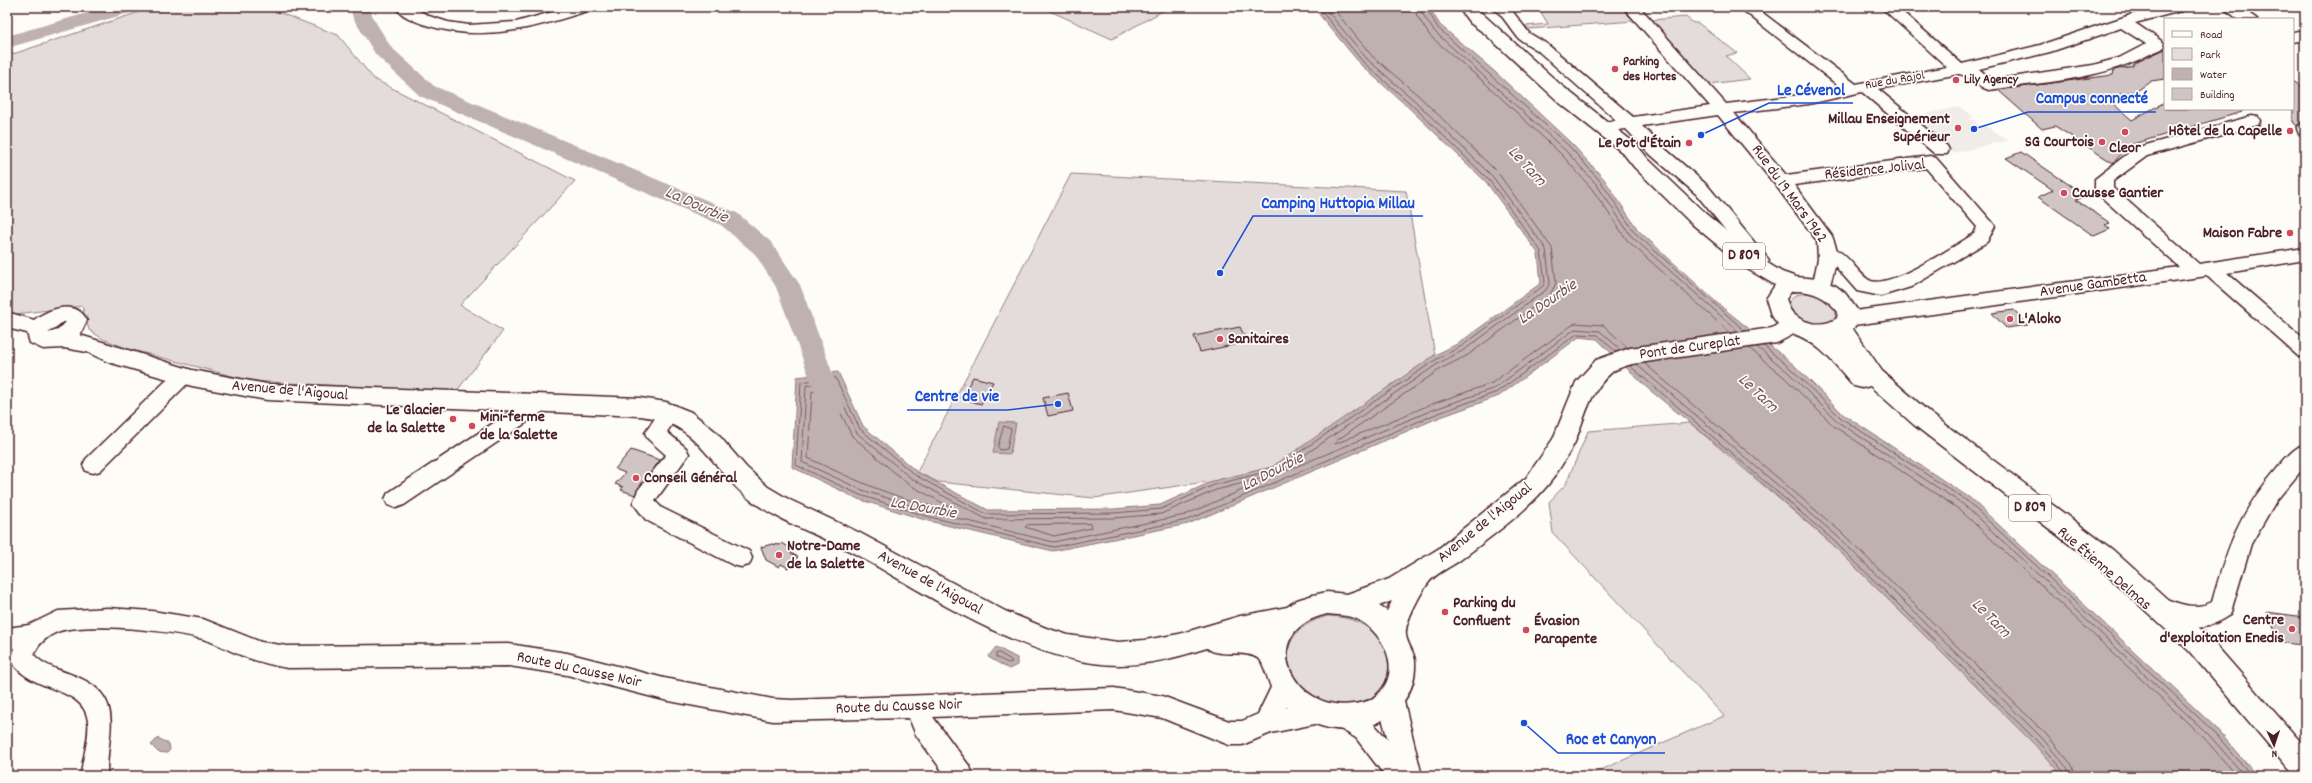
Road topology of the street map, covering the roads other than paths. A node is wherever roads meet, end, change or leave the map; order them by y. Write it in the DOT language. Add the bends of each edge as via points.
graph roads {
  1 [pos="402,7"];
  2 [pos="585,7"];
  3 [pos="1466,7"];
  4 [pos="1474,7"];
  5 [pos="1498,7"];
  6 [pos="1630,7"];
  7 [pos="1746,7"];
  8 [pos="1888,7"];
  9 [pos="2180,7"];
  10 [pos="2229,7"];
  11 [pos="2247,18"];
  12 [pos="2123,22"];
  13 [pos="1490,29"];
  14 [pos="2305,35"];
  15 [pos="2294,37"];
  16 [pos="1959,69"];
  17 [pos="1859,87"];
  18 [pos="1556,89"];
  19 [pos="1723,109"];
  20 [pos="2252,121"];
  21 [pos="1630,122"];
  22 [pos="1605,127"];
  23 [pos="1941,150"];
  24 [pos="1640,163"];
  25 [pos="1783,181"];
  26 [pos="1699,219"];
  27 [pos="1829,254"];
  28 [pos="2305,254"];
  29 [pos="1760,260"];
  30 [pos="2203,270"];
  31 [pos="1794,284"];
  32 [pos="1821,288"];
  33 [pos="1776,299"];
  34 [pos="1843,316"];
  35 [pos="12,322"];
  36 [pos="47,330"];
  37 [pos="1795,330"];
  38 [pos="91,345"];
  39 [pos="2305,352"];
  40 [pos="1604,366"];
  41 [pos="183,376"];
  42 [pos="538,404"];
  43 [pos="670,412"];
  44 [pos="2305,452"];
  45 [pos="93,465"];
  46 [pos="396,499"];
  47 [pos="740,558"];
  48 [pos="1421,574"];
  49 [pos="1348,605"];
  50 [pos="2156,605"];
  51 [pos="2204,617"];
  52 [pos="1290,618"];
  53 [pos="33,635"];
  54 [pos="1393,635"];
  55 [pos="7,638"];
  56 [pos="1192,642"];
  57 [pos="2198,642"];
  58 [pos="1274,654"];
  59 [pos="1283,687"];
  60 [pos="2239,693"];
  61 [pos="1392,697"];
  62 [pos="917,706"];
  63 [pos="1316,714"];
  64 [pos="1346,719"];
  65 [pos="1266,722"];
  66 [pos="2302,764"];
  67 [pos="94,776"];
  68 [pos="961,776"];
  69 [pos="1400,776"];
  70 [pos="1409,776"];
  1 -- 2 [label="street" via="427,22 456,30 473,31 524,24"];
  3 -- 13 [label="main road, D 809" via="1476,19"];
  4 -- 13 [label="main road, D 809"];
  5 -- 21 [label="street" via="1505,11 1524,36 1542,47"];
  6 -- 19 [label="street, Rue du 19 Mars 1962"];
  7 -- 17 [label="street"];
  8 -- 16 [label="street"];
  9 -- 12 [label="street, Rue du Rajol"];
  10 -- 11 [label="street"];
  12 -- 16 [label="street, Rue du Rajol" via="2045,49"];
  12 -- 16 [label="street" via="2157,45 2127,61 2091,70 1989,85 1971,71"];
  13 -- 18 [label="main road, D 809"];
  14 -- 15 [label="street"];
  16 -- 17 [label="street, Rue du Rajol"];
  17 -- 19 [label="street, Rue du Rajol" via="1809,99"];
  17 -- 23 [label="street"];
  18 -- 22 [label="main road, D 809"];
  18 -- 24 [label="main road, D 809"];
  19 -- 21 [label="street, Rue du Rajol"];
  19 -- 25 [label="street, Rue du 19 Mars 1962"];
  20 -- 30 [label="street" via="2141,152 2104,179 2104,190"];
  21 -- 22 [label="street, Rue du Rajol"];
  21 -- 29 [label="street" via="1657,151 1702,190"];
  22 -- 24 [label="main road, D 809" via="1630,149"];
  24 -- 26 [label="main road, D 809"];
  25 -- 27 [label="street, Rue du 19 Mars 1962" via="1826,240"];
  25 -- 27 [label="street, Résidence Jolival" via="1930,162 1986,226 1981,238 1904,282 1881,289 1864,286 1836,257"];
  26 -- 31 [label="main road, D 809" via="1762,270"];
  26 -- 33 [label="main road, D 809" via="1728,256"];
  27 -- 32 [label="street, Rue du 19 Mars 1962"];
  28 -- 30 [label="street, Avenue Gambetta"];
  30 -- 34 [label="street, Avenue Gambetta"];
  30 -- 39 [label="street"];
  31 -- 32 [label="main road"];
  31 -- 33 [label="main road" via="1784,287"];
  32 -- 34 [label="main road"];
  33 -- 37 [label="main road" via="1780,312"];
  34 -- 37 [label="main road" via="1829,332"];
  34 -- 50 [label="main road, Rue Étienne Delmas / D 809" via="1874,377 1922,419 2104,557"];
  35 -- 36 [label="main road, Avenue de l'Aigoual"];
  36 -- 38 [label="main road, Avenue de l'Aigoual" via="70,340"];
  36 -- 38 [label="main road, Avenue de l'Aigoual" via="64,315 72,316 77,320 75,327"];
  37 -- 40 [label="main road, Pont de Cureplat" via="1630,356"];
  37 -- 60 [label="main road, Rue Étienne Delmas / D 809" via="1825,340 1860,378 1887,400 2016,496 2103,566 2208,667"];
  38 -- 41 [label="main road, Avenue de l'Aigoual" via="116,356"];
  40 -- 48 [label="main road, Avenue de l'Aigoual" via="1584,388 1563,442 1534,485"];
  41 -- 42 [label="main road, Avenue de l'Aigoual" via="246,389 289,394"];
  41 -- 45 [label="street"];
  42 -- 43 [label="main road, Avenue de l'Aigoual" via="640,407"];
  42 -- 46 [label="street"];
  43 -- 47 [label="street" via="655,433 679,454 646,496 644,504 654,514"];
  43 -- 56 [label="main road, Avenue de l'Aigoual" via="691,424 745,482 766,498 825,526 989,616 1033,637 1067,648 1105,652 1145,652"];
  44 -- 51 [label="street" via="2252,518 2240,545 2222,608"];
  48 -- 49 [label="main road, Avenue de l'Aigoual" via="1379,596"];
  48 -- 54 [label="main road, Avenue de l'Aigoual" via="1402,604"];
  49 -- 52 [label="main road" via="1327,603 1307,608"];
  49 -- 54 [label="main road" via="1366,611 1381,621"];
  50 -- 51 [label="street" via="2173,614"];
  50 -- 57 [label="main road, Rue Étienne Delmas / D 809"];
  51 -- 57 [label="street"];
  52 -- 56 [label="main road, Avenue de l'Aigoual" via="1233,629"];
  52 -- 58 [label="main road" via="1279,634"];
  53 -- 55 [label="street"];
  53 -- 62 [label="street, Route du Causse Noir" via="45,626 72,618 179,624 205,629 257,652 287,657 509,655 568,664 664,689 774,710"];
  53 -- 67 [label="street, Route du Causse Noir" via="24,647 22,658 27,667 76,686 88,694 96,704 100,721"];
  54 -- 61 [label="main road" via="1400,649 1403,664 1402,679"];
  56 -- 58 [label="main road, Avenue de l'Aigoual" via="1252,642"];
  57 -- 60 [label="main road, Rue Étienne Delmas / D 809"];
  58 -- 59 [label="main road" via="1276,671"];
  59 -- 63 [label="main road" via="1298,703"];
  59 -- 65 [label="street"];
  60 -- 66 [label="main road, Rue Étienne Delmas / D 809"];
  61 -- 64 [label="main road" via="1372,713"];
  61 -- 70 [label="street"];
  62 -- 65 [label="street, Route du Causse Noir" via="1114,699 1162,707 1229,732 1242,733"];
  62 -- 68 [label="street" via="925,727"];
  63 -- 64 [label="main road"];
  63 -- 65 [label="street, Route du Causse Noir"];
  64 -- 69 [label="street" via="1365,730"];
}
